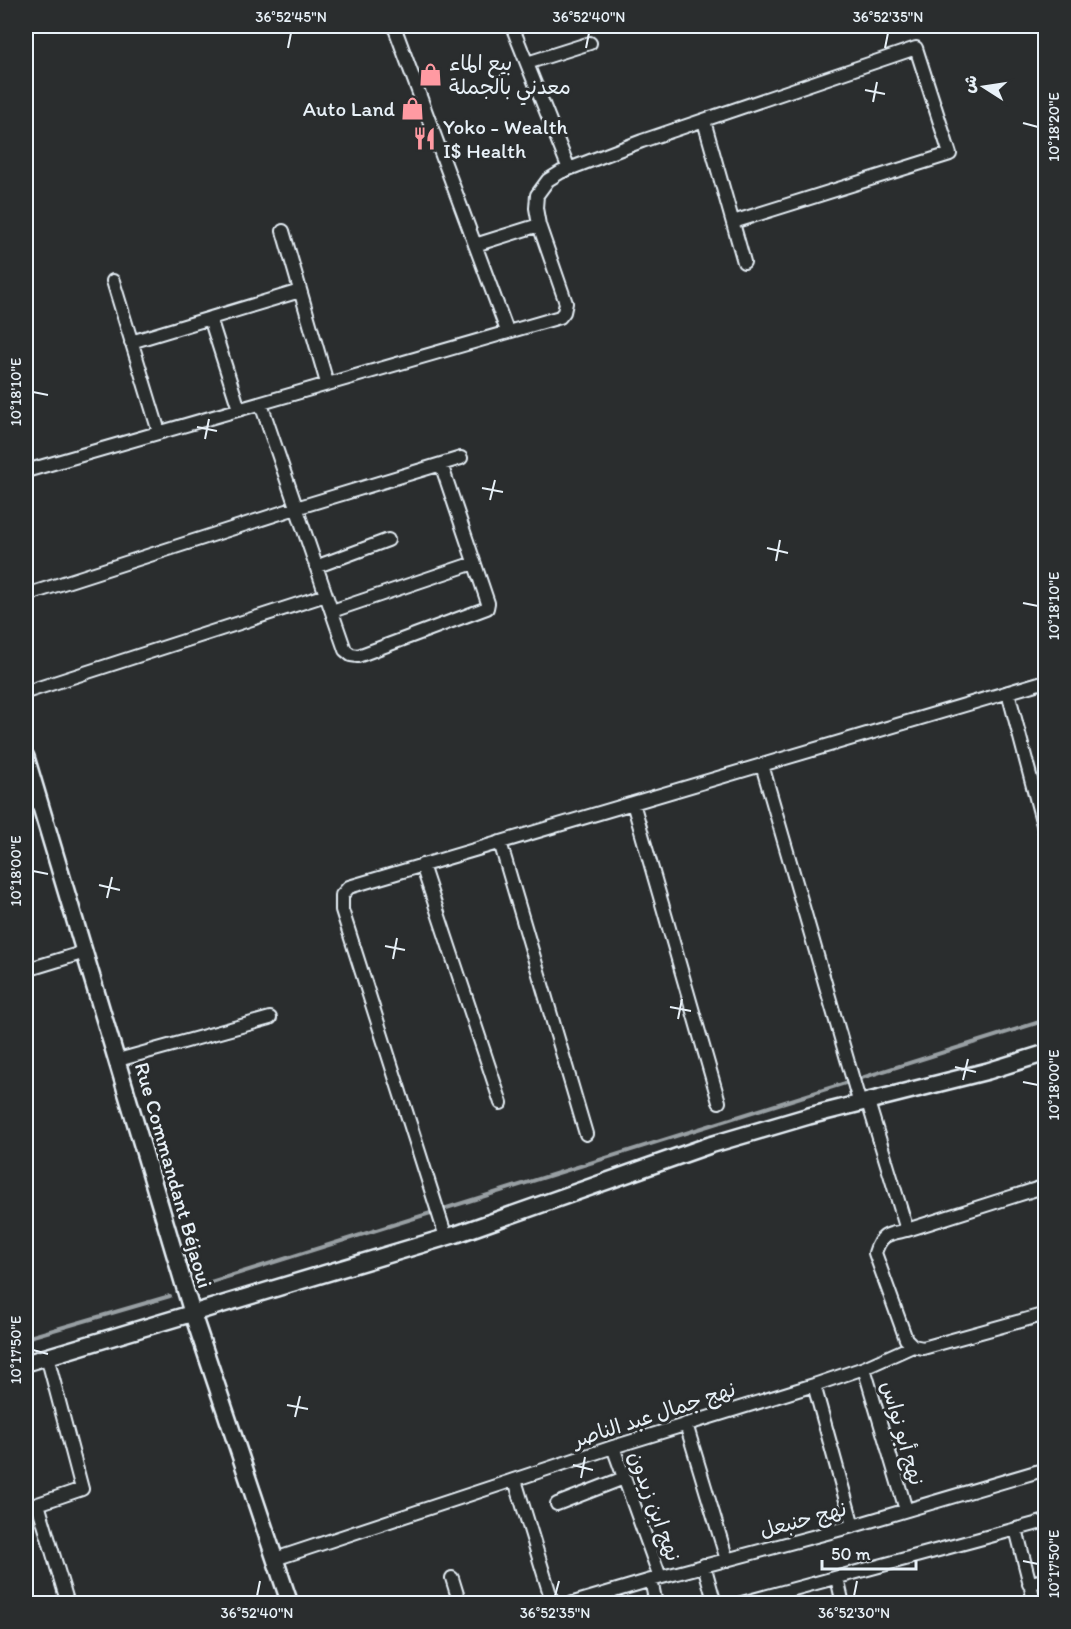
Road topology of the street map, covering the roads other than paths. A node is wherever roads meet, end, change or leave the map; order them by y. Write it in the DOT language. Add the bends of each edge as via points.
graph roads {
  1 [pos="394,26"];
  2 [pos="512,26"];
  3 [pos="590,42"];
  4 [pos="527,63"];
  5 [pos="704,120"];
  6 [pos="569,169"];
  7 [pos="733,222"];
  8 [pos="539,225"];
  9 [pos="283,231"];
  10 [pos="475,246"];
  11 [pos="744,262"];
  12 [pos="113,281"];
  13 [pos="300,291"];
  14 [pos="210,318"];
  15 [pos="507,331"];
  16 [pos="131,342"];
  17 [pos="327,383"];
  18 [pos="261,404"];
  19 [pos="239,409"];
  20 [pos="159,432"];
  21 [pos="462,458"];
  22 [pos="441,464"];
  23 [pos="26,471"];
  24 [pos="296,508"];
  25 [pos="388,540"];
  26 [pos="474,563"];
  27 [pos="318,566"];
  28 [pos="26,595"];
  29 [pos="326,595"];
  30 [pos="332,611"];
  31 [pos="1046,681"];
  32 [pos="26,692"];
  33 [pos="1008,692"];
  34 [pos="26,757"];
  35 [pos="762,765"];
  36 [pos="30,790"];
  37 [pos="633,803"];
  38 [pos="1045,836"];
  39 [pos="500,842"];
  40 [pos="422,865"];
  41 [pos="85,952"];
  42 [pos="26,970"];
  43 [pos="270,1018"];
  44 [pos="1046,1053"];
  45 [pos="118,1060"];
  46 [pos="718,1102"];
  47 [pos="501,1103"];
  48 [pos="864,1103"];
  49 [pos="586,1134"];
  50 [pos="1046,1186"];
  51 [pos="907,1230"];
  52 [pos="446,1237"];
  53 [pos="192,1312"];
  54 [pos="1046,1314"];
  55 [pos="913,1346"];
  56 [pos="47,1356"];
  57 [pos="26,1363"];
  58 [pos="864,1368"];
  59 [pos="814,1385"];
  60 [pos="686,1424"];
  61 [pos="613,1447"];
  62 [pos="1046,1469"];
  63 [pos="624,1478"];
  64 [pos="515,1480"];
  65 [pos="38,1504"];
  66 [pos="557,1504"];
  67 [pos="26,1508"];
  68 [pos="906,1510"];
  69 [pos="1046,1521"];
  70 [pos="853,1526"];
  71 [pos="1016,1529"];
  72 [pos="275,1559"];
  73 [pos="727,1560"];
  74 [pos="704,1566"];
  75 [pos="452,1578"];
  76 [pos="656,1578"];
  77 [pos="837,1578"];
  78 [pos="1046,1580"];
  79 [pos="1029,1584"];
  80 [pos="68,1604"];
  81 [pos="290,1604"];
  82 [pos="460,1604"];
  83 [pos="553,1604"];
  84 [pos="570,1604"];
  85 [pos="656,1604"];
  86 [pos="715,1604"];
  87 [pos="738,1604"];
  88 [pos="843,1604"];
  89 [pos="1035,1604"];
  1 -- 10 [label="street"];
  2 -- 4 [label="street"];
  3 -- 4 [label="street"];
  4 -- 6 [label="street"];
  5 -- 6 [label="street"];
  5 -- 7 [label="street"];
  5 -- 7 [label="street" via="916,48 951,154"];
  6 -- 8 [label="street" via="548,180 537,195"];
  7 -- 11 [label="street"];
  8 -- 10 [label="street"];
  8 -- 15 [label="street" via="566,303 564,312 560,317"];
  9 -- 13 [label="street"];
  10 -- 15 [label="street"];
  12 -- 16 [label="street"];
  13 -- 14 [label="street"];
  13 -- 17 [label="street"];
  14 -- 16 [label="street"];
  14 -- 19 [label="street"];
  15 -- 17 [label="street"];
  16 -- 20 [label="street"];
  17 -- 18 [label="street"];
  18 -- 19 [label="street"];
  18 -- 24 [label="street"];
  19 -- 20 [label="street"];
  20 -- 23 [label="street"];
  21 -- 22 [label="street"];
  22 -- 24 [label="street"];
  22 -- 26 [label="street"];
  24 -- 27 [label="street"];
  24 -- 28 [label="street"];
  25 -- 27 [label="street"];
  26 -- 30 [label="street"];
  26 -- 30 [label="street" via="487,608 358,656 345,650"];
  27 -- 29 [label="street"];
  29 -- 30 [label="street"];
  29 -- 32 [label="street"];
  31 -- 33 [label="street"];
  33 -- 35 [label="street"];
  33 -- 38 [label="street"];
  34 -- 36 [label="street, Rue Commandant Béjaoui"];
  35 -- 37 [label="street"];
  35 -- 48 [label="street" via="853,1080"];
  36 -- 41 [label="street, Rue Commandant Béjaoui"];
  37 -- 39 [label="street"];
  37 -- 46 [label="street"];
  39 -- 40 [label="street"];
  39 -- 49 [label="street"];
  40 -- 47 [label="street"];
  40 -- 52 [label="street" via="349,887 342,895 342,909"];
  41 -- 42 [label="street"];
  41 -- 45 [label="street, Rue Commandant Béjaoui"];
  43 -- 45 [label="street"];
  44 -- 48 [label="street"];
  45 -- 53 [label="street, Rue Commandant Béjaoui"];
  48 -- 51 [label="street"];
  48 -- 52 [label="street" via="710,1145"];
  50 -- 51 [label="street"];
  51 -- 55 [label="street" via="887,1235 878,1242 875,1253 906,1340"];
  52 -- 53 [label="street"];
  53 -- 56 [label="street"];
  53 -- 72 [label="street, Rue Commandant Béjaoui"];
  54 -- 55 [label="street, نهج جمال عبد الناصر" via="923,1348"];
  55 -- 58 [label="street, نهج جمال عبد الناصر"];
  56 -- 57 [label="street"];
  56 -- 65 [label="street" via="82,1490"];
  58 -- 59 [label="street, نهج جمال عبد الناصر"];
  58 -- 68 [label="street, نهج أبو نواس"];
  59 -- 60 [label="street, نهج جمال عبد الناصر"];
  59 -- 70 [label="street"];
  60 -- 61 [label="street, نهج جمال عبد الناصر"];
  60 -- 73 [label="street"];
  61 -- 63 [label="street, نهج ابن زيدون"];
  61 -- 64 [label="street, نهج جمال عبد الناصر"];
  62 -- 68 [label="street, نهج حنبعل"];
  63 -- 66 [label="street"];
  63 -- 76 [label="street, نهج ابن زيدون"];
  64 -- 72 [label="street, نهج جمال عبد الناصر"];
  64 -- 83 [label="street"];
  65 -- 67 [label="street"];
  65 -- 80 [label="street"];
  68 -- 70 [label="street, نهج حنبعل"];
  69 -- 71 [label="street"];
  70 -- 73 [label="street, نهج حنبعل"];
  71 -- 77 [label="street"];
  71 -- 79 [label="street"];
  72 -- 81 [label="street, Rue Commandant Béjaoui"];
  73 -- 74 [label="street, نهج حنبعل"];
  74 -- 76 [label="street, نهج حنبعل"];
  74 -- 86 [label="street"];
  75 -- 82 [label="street"];
  76 -- 84 [label="street, نهج حنبعل"];
  76 -- 85 [label="street, نهج ابن زيدون"];
  77 -- 87 [label="street"];
  77 -- 88 [label="street"];
  78 -- 79 [label="street"];
  79 -- 89 [label="street"];
}
